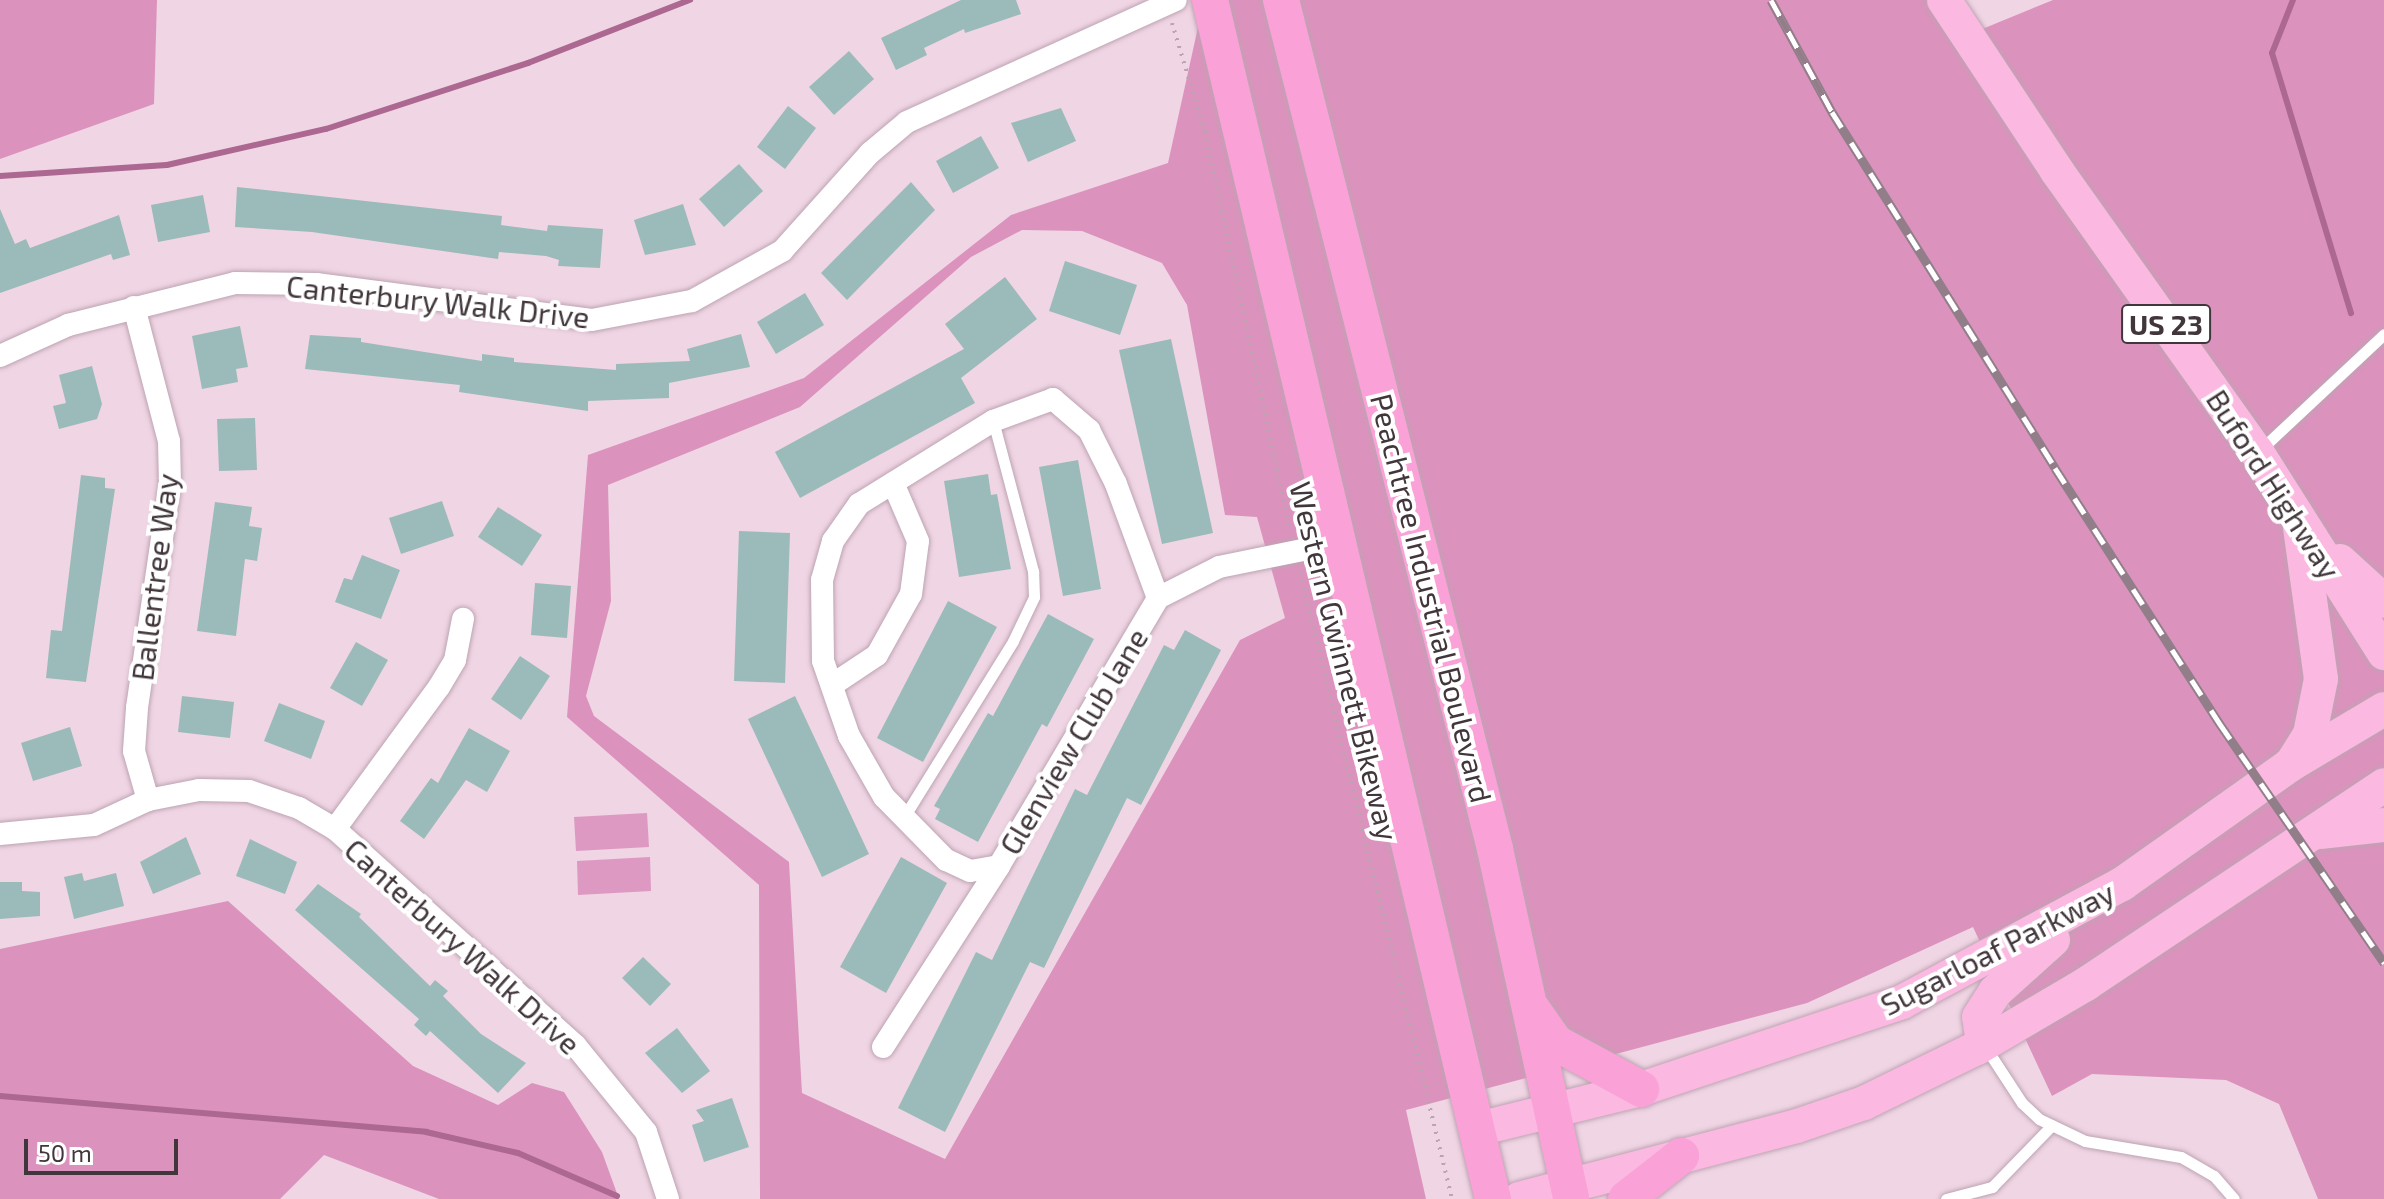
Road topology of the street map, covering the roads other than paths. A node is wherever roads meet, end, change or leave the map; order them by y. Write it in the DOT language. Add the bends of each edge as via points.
graph roads {
  1 [pos="1210,0"];
  2 [pos="1281,0"];
  3 [pos="1944,0"];
  4 [pos="1172,2"];
  5 [pos="134,307"];
  6 [pos="2384,334"];
  7 [pos="0,356"];
  8 [pos="993,421"];
  9 [pos="2257,452"];
  10 [pos="893,483"];
  11 [pos="2303,526"];
  12 [pos="1342,542"];
  13 [pos="1158,598"];
  14 [pos="2384,601"];
  15 [pos="463,619"];
  16 [pos="2384,653"];
  17 [pos="832,685"];
  18 [pos="2384,709"];
  19 [pos="2290,765"];
  20 [pos="2384,785"];
  21 [pos="148,800"];
  22 [pos="904,817"];
  23 [pos="2384,825"];
  24 [pos="335,829"];
  25 [pos="2312,833"];
  26 [pos="0,834"];
  27 [pos="999,866"];
  28 [pos="2122,884"];
  29 [pos="1528,1003"];
  30 [pos="1983,1044"];
  31 [pos="883,1047"];
  32 [pos="1641,1089"];
  33 [pos="1549,1113"];
  34 [pos="2052,1125"];
  35 [pos="1478,1129"];
  36 [pos="1681,1156"];
  37 [pos="1569,1192"];
  38 [pos="668,1199"];
  39 [pos="1493,1199"];
  40 [pos="1519,1199"];
  41 [pos="1626,1199"];
  42 [pos="1946,1199"];
  43 [pos="2234,1199"];
  1 -- 12 [label="highway"];
  2 -- 29 [label="highway, Peachtree Industrial Boulevard" via="1495,849"];
  3 -- 9 [label="main road, Buford Highway / US 23" via="2057,171"];
  4 -- 5 [label="street, Canterbury Walk Drive" via="907,122 870,153 782,251 692,301 592,320 316,284 235,283"];
  5 -- 7 [label="street, Canterbury Walk Drive" via="68,325"];
  5 -- 21 [label="street, Ballentree Way" via="169,441 170,484 134,751"];
  6 -- 9 [label="lane"];
  8 -- 10 [label="street"];
  8 -- 13 [label="street" via="1053,399 1089,430 1116,484"];
  8 -- 22 [label="lane" via="1033,571 1034,597 1013,641"];
  9 -- 11 [label="main road, Buford Highway / US 23"];
  10 -- 17 [label="street" via="859,504 833,541 822,580 823,661"];
  10 -- 17 [label="street" via="918,541 911,594 877,655"];
  11 -- 14 [label="main road"];
  11 -- 16 [label="main road, Buford Highway / US 23"];
  11 -- 19 [label="main road" via="2321,679 2310,734"];
  12 -- 13 [label="street, Glenview Club lane" via="1219,567"];
  12 -- 35 [label="highway"];
  13 -- 27 [label="street, Glenview Club lane"];
  15 -- 24 [label="street" via="455,660 439,687"];
  17 -- 22 [label="street" via="849,736 884,797"];
  18 -- 19 [label="main road, Sugarloaf Parkway"];
  19 -- 28 [label="main road, Sugarloaf Parkway"];
  20 -- 25 [label="main road"];
  21 -- 24 [label="street, Canterbury Walk Drive" via="199,790 249,791 275,797"];
  21 -- 26 [label="street, Canterbury Walk Drive" via="94,825"];
  22 -- 27 [label="street" via="946,860 970,871"];
  23 -- 25 [label="main road"];
  24 -- 38 [label="street, Canterbury Walk Drive" via="575,1045 646,1132"];
  25 -- 30 [label="main road" via="2086,984"];
  27 -- 31 [label="street, Glenview Club lane"];
  28 -- 30 [label="main road" via="1995,992 1979,1017"];
  28 -- 32 [label="main road, Sugarloaf Parkway" via="1902,1002"];
  29 -- 32 [label="highway" via="1556,1043"];
  29 -- 33 [label="highway, Peachtree Industrial Boulevard"];
  30 -- 34 [label="lane" via="2022,1103"];
  30 -- 36 [label="main road" via="1864,1103"];
  32 -- 33 [label="main road, Sugarloaf Parkway"];
  33 -- 35 [label="main road, Sugarloaf Parkway"];
  33 -- 37 [label="highway, Peachtree Industrial Boulevard"];
  34 -- 42 [label="lane" via="1992,1187"];
  34 -- 43 [label="lane" via="2085,1141 2181,1157 2214,1176"];
  35 -- 39 [label="highway"];
  36 -- 37 [label="main road"];
  36 -- 41 [label="highway"];
  37 -- 40 [label="main road"];
}
